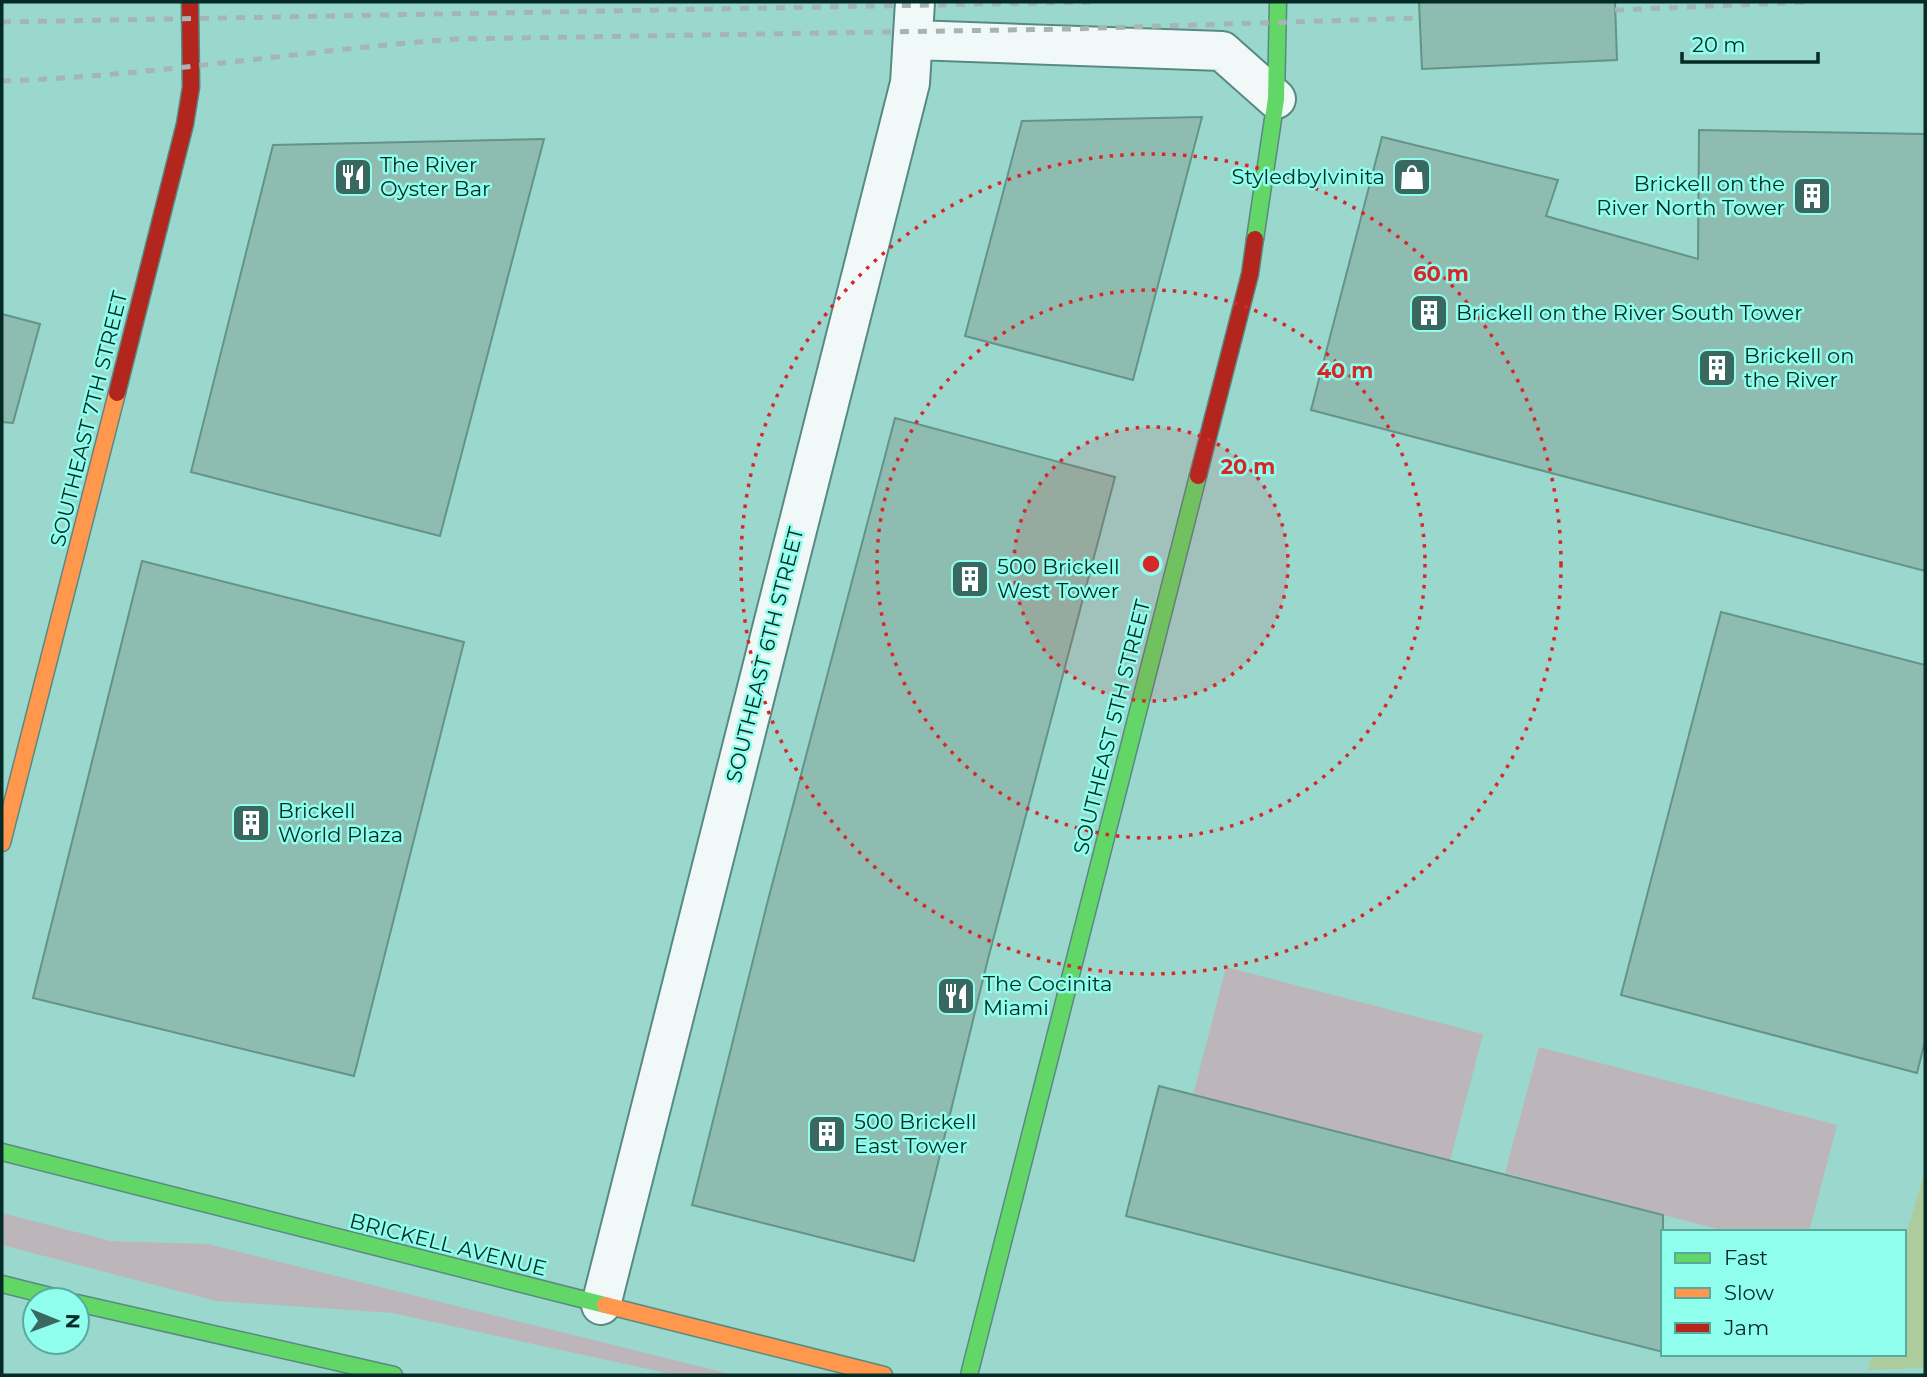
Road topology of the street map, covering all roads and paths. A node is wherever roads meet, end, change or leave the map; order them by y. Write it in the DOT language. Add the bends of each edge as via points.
graph roads {
  1 [pos="190,2"];
  2 [pos="915,2"];
  3 [pos="1278,2"];
  4 [pos="914,40"];
  5 [pos="1276,99"];
  6 [pos="2,843"];
  7 [pos="2,1152"];
  8 [pos="2,1284"];
  9 [pos="21,1289"];
  10 [pos="601,1305"];
  11 [pos="91,1306"];
  12 [pos="394,1375"];
  13 [pos="884,1375"];
  14 [pos="969,1375"];
  1 -- 6 [label="main road, SOUTHEAST 7TH STREET" via="191,87 186,124"];
  2 -- 4 [label="street, SOUTHEAST 6TH STREET"];
  3 -- 5 [label="main road, SOUTHEAST 5TH STREET"];
  4 -- 5 [label="street" via="1222,51"];
  4 -- 10 [label="street, SOUTHEAST 6TH STREET" via="910,83"];
  5 -- 14 [label="main road, SOUTHEAST 5TH STREET" via="1250,274"];
  7 -- 10 [label="main road, BRICKELL AVENUE"];
  8 -- 9 [label="main road"];
  10 -- 13 [label="main road, BRICKELL AVENUE"];
  11 -- 12 [label="main road"];
}
